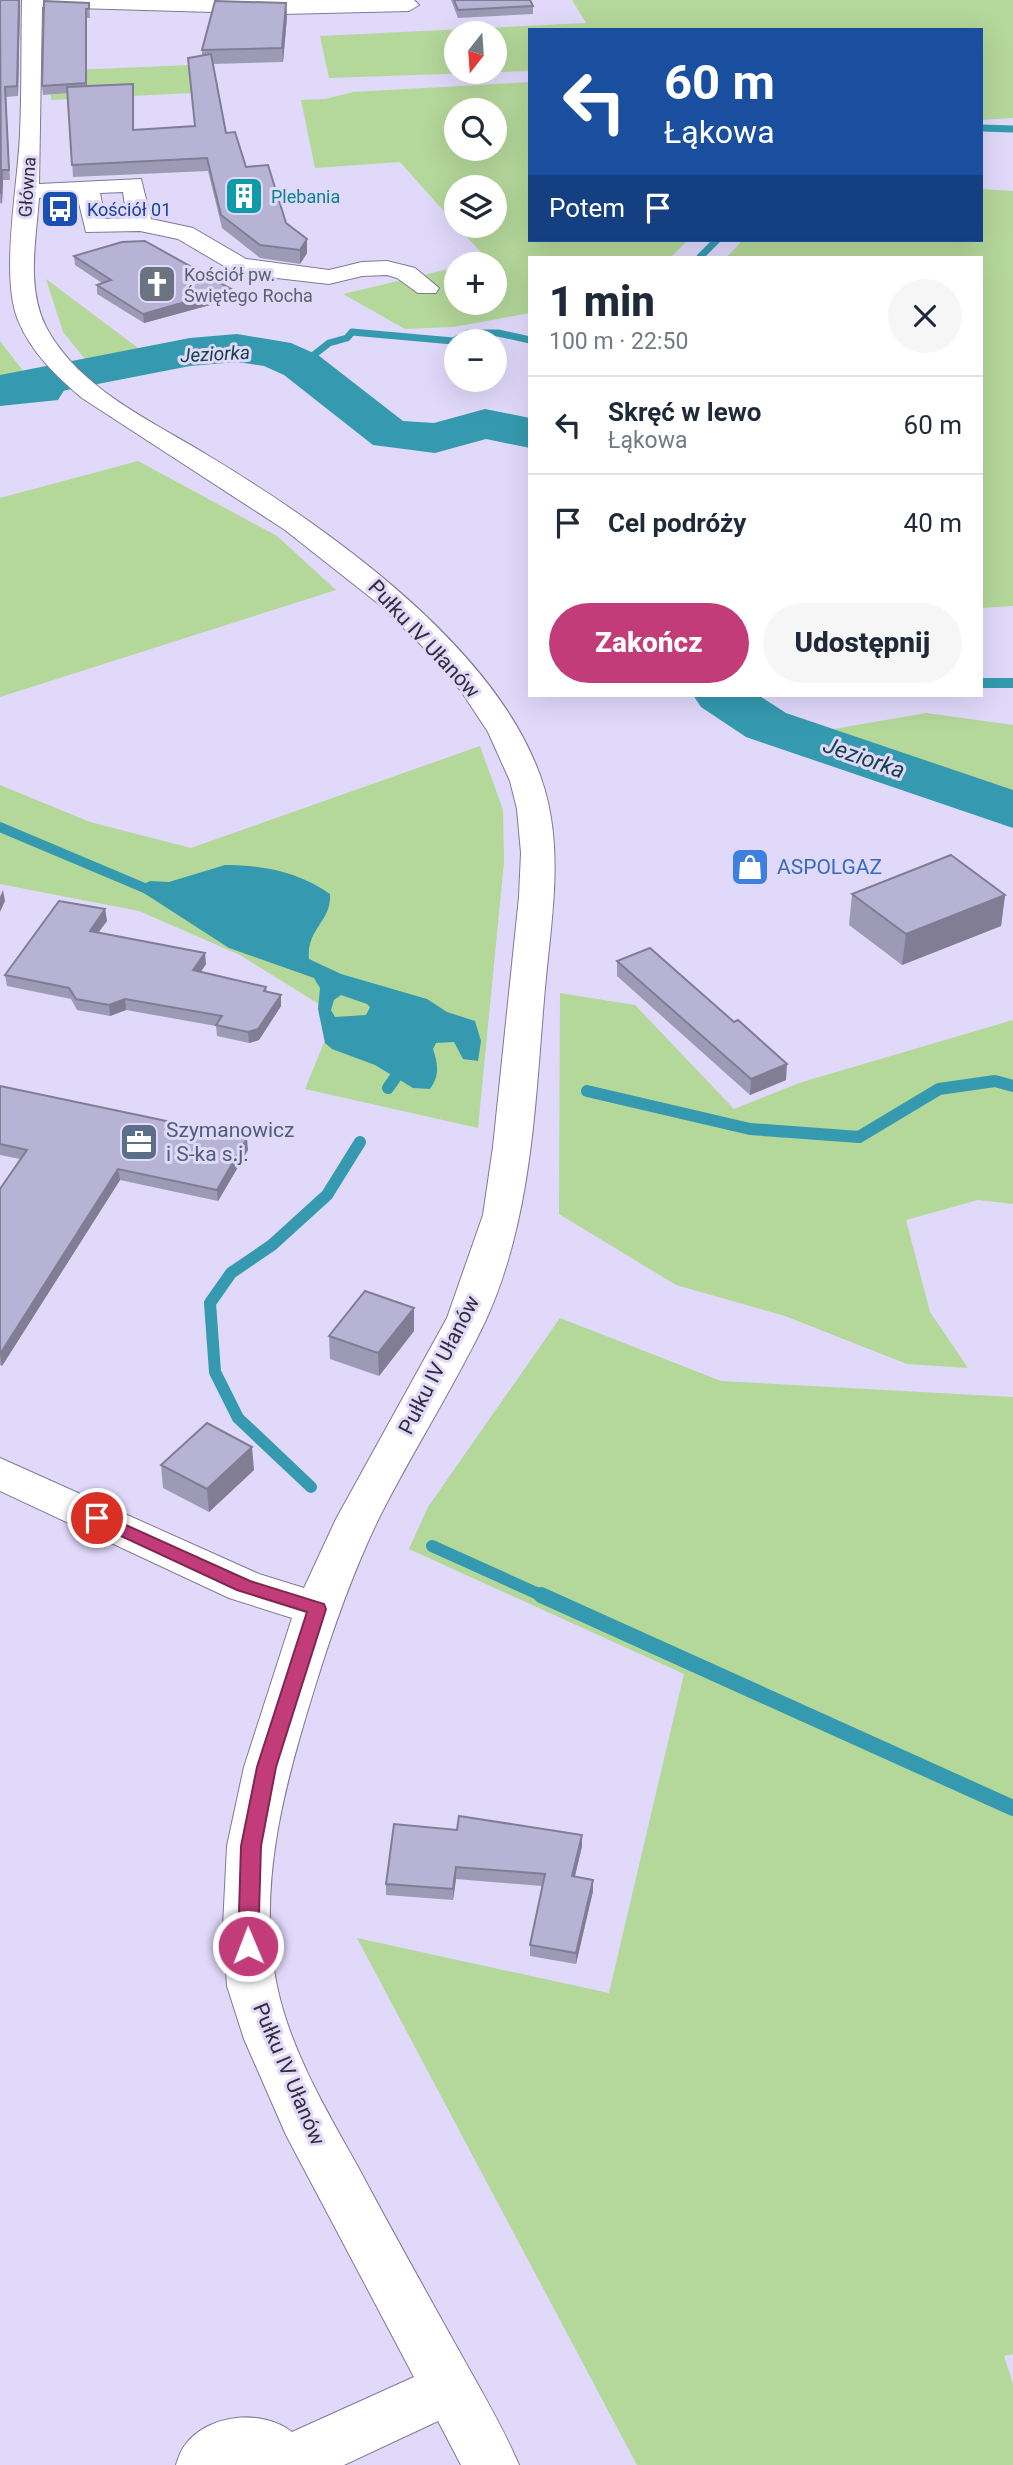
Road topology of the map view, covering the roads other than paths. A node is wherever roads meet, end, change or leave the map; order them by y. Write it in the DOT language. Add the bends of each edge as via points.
graph roads {
  1 [pos="32,1"];
  2 [pos="410,5"];
  3 [pos="88,188"];
  4 [pos="27,192"];
  5 [pos="140,224"];
  6 [pos="427,288"];
  7 [pos="58,362"];
  8 [pos="0,1473"];
  9 [pos="317,1609"];
  10 [pos="450,2388"];
  11 [pos="204,2465"];
  12 [pos="282,2465"];
  13 [pos="491,2465"];
  1 -- 2 [label="street" via="282,8"];
  1 -- 4 [label="street, Główna"];
  3 -- 4 [label="street"];
  3 -- 5 [label="street" via="94,227"];
  3 -- 5 [label="street" via="133,184"];
  4 -- 7 [label="street, Główna" via="21,289 25,312 37,338"];
  5 -- 6 [label="street" via="185,233 238,264 259,269 329,277 387,268 406,273"];
  7 -- 9 [label="street, Pułku IV Ułanów" via="102,400 331,549 396,606 449,659 491,712 514,751 533,808 536,897 502,1215 467,1318 357,1519"];
  8 -- 9 [label="street" via="243,1586"];
  9 -- 10 [label="street, Pułku IV Ułanów" via="267,1767 251,1846 247,1926 252,1986 304,2119"];
  10 -- 12 [label="street"];
  10 -- 13 [label="street, Pułku IV Ułanów"];
  11 -- 12 [label="street" via="230,2444 248,2442 266,2447"];
}
